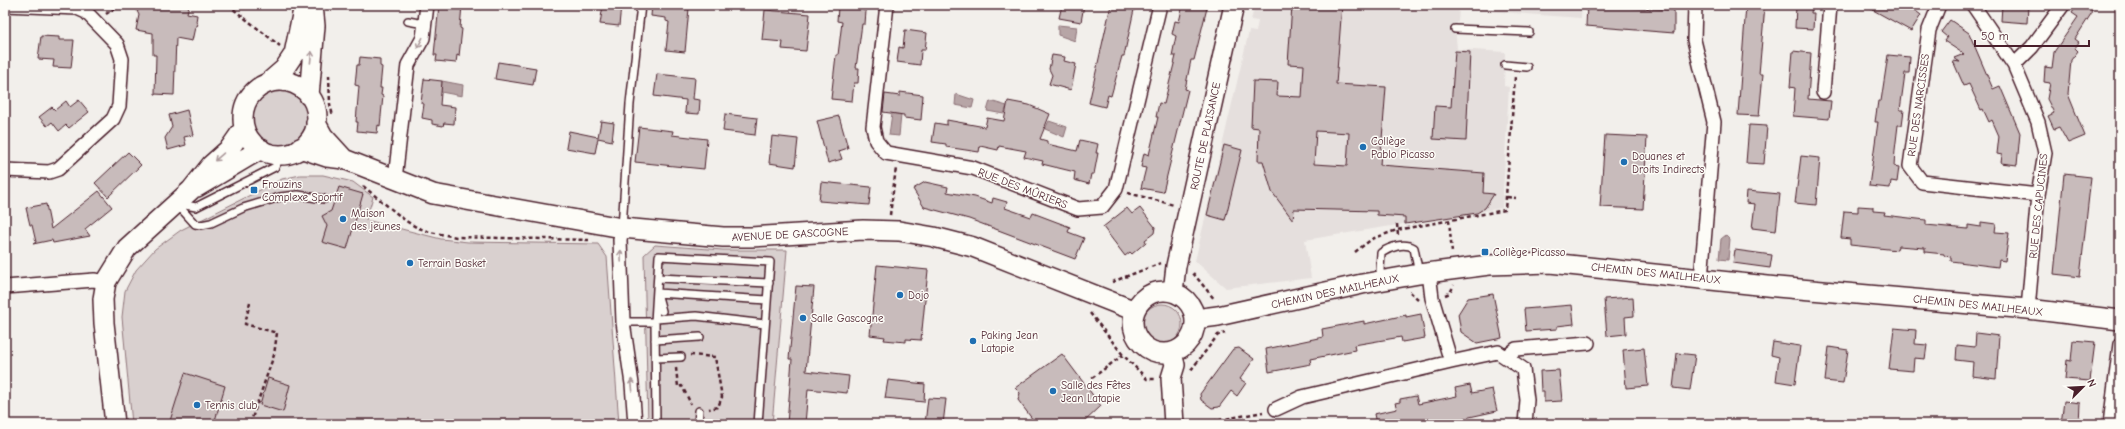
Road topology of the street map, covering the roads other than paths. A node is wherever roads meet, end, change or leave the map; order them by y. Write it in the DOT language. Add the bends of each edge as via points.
graph roads {
  1 [pos="5,5"];
  2 [pos="304,5"];
  3 [pos="313,5"];
  4 [pos="427,5"];
  5 [pos="641,5"];
  6 [pos="887,5"];
  7 [pos="1160,5"];
  8 [pos="1234,5"];
  9 [pos="1694,5"];
  10 [pos="1830,5"];
  11 [pos="1939,5"];
  12 [pos="1973,5"];
  13 [pos="2062,5"];
  14 [pos="408,20"];
  15 [pos="424,24"];
  16 [pos="1455,30"];
  17 [pos="1529,32"];
  18 [pos="1505,65"];
  19 [pos="2014,65"];
  20 [pos="1527,67"];
  21 [pos="269,82"];
  22 [pos="1823,92"];
  23 [pos="309,96"];
  24 [pos="325,123"];
  25 [pos="244,128"];
  26 [pos="300,148"];
  27 [pos="261,149"];
  28 [pos="281,155"];
  29 [pos="344,159"];
  30 [pos="5,170"];
  31 [pos="395,179"];
  32 [pos="191,190"];
  33 [pos="2038,195"];
  34 [pos="324,199"];
  35 [pos="176,203"];
  36 [pos="622,228"];
  37 [pos="1424,273"];
  38 [pos="658,278"];
  39 [pos="1701,279"];
  40 [pos="1382,280"];
  41 [pos="106,282"];
  42 [pos="769,283"];
  43 [pos="5,287"];
  44 [pos="1164,292"];
  45 [pos="657,293"];
  46 [pos="767,300"];
  47 [pos="2028,309"];
  48 [pos="662,311"];
  49 [pos="1135,311"];
  50 [pos="1195,319"];
  51 [pos="2120,320"];
  52 [pos="656,321"];
  53 [pos="623,322"];
  54 [pos="765,324"];
  55 [pos="700,337"];
  56 [pos="655,340"];
  57 [pos="1588,343"];
  58 [pos="2120,344"];
  59 [pos="1165,353"];
  60 [pos="678,357"];
  61 [pos="1506,357"];
  62 [pos="656,358"];
  63 [pos="1451,362"];
  64 [pos="1276,409"];
  65 [pos="699,411"];
  66 [pos="115,424"];
  67 [pos="635,424"];
  68 [pos="656,424"];
  69 [pos="698,424"];
  70 [pos="758,424"];
  71 [pos="1174,424"];
  72 [pos="1525,424"];
  73 [pos="2110,424"];
  1 -- 30 [label="street" via="77,8 86,12 117,44 122,59 119,106 113,119 58,169 49,172"];
  2 -- 21 [label="main road" via="294,54 284,69"];
  23 -- 3 [label="main road, one-way" via="315,26"];
  4 -- 15 [label="street"];
  5 -- 36 [label="lane" via="630,104"];
  6 -- 7 [label="street, RUE DES MÛRIERS" via="873,127 876,141 886,153 973,168 1078,209 1102,207 1116,189"];
  8 -- 44 [label="main road, ROUTE DE PLAISANCE" via="1177,266"];
  9 -- 39 [label="street" via="1694,40 1714,122"];
  10 -- 22 [label="street"];
  11 -- 33 [label="street, RUE DES NARCISSES" via="1929,30 1910,166 1922,182"];
  12 -- 19 [label="street, RUE DES CAPUCINES"];
  13 -- 19 [label="street" via="2032,47"];
  14 -- 15 [label="lane"];
  15 -- 31 [label="street, one-way" via="423,38 408,66"];
  16 -- 17 [label="lane"];
  18 -- 20 [label="lane"];
  19 -- 33 [label="street, RUE DES CAPUCINES" via="2038,122 2045,153"];
  21 -- 23 [label="main road" via="291,83"];
  21 -- 25 [label="main road" via="260,86 247,100 244,109"];
  23 -- 24 [label="main road"];
  24 -- 26 [label="main road"];
  24 -- 29 [label="main road, AVENUE DE GASCOGNE" via="323,136"];
  25 -- 27 [label="main road" via="253,144"];
  25 -- 32 [label="main road, one-way" via="230,148 210,165"];
  26 -- 28 [label="main road"];
  26 -- 29 [label="main road, AVENUE DE GASCOGNE"];
  27 -- 28 [label="main road" via="270,154"];
  27 -- 32 [label="main road"];
  28 -- 35 [label="lane" via="275,167 196,207"];
  29 -- 31 [label="main road, AVENUE DE GASCOGNE"];
  31 -- 36 [label="main road, AVENUE DE GASCOGNE" via="433,194"];
  32 -- 35 [label="main road"];
  33 -- 47 [label="street, RUE DES CAPUCINES"];
  34 -- 35 [label="lane" via="298,195 280,197 242,208 201,225 196,224"];
  35 -- 41 [label="main road" via="127,248"];
  36 -- 49 [label="main road, AVENUE DE GASCOGNE" via="723,237 834,231 899,231 973,247"];
  53 -- 36 [label="street, one-way" via="620,240"];
  37 -- 39 [label="main road, CHEMIN DES MAILHEAUX" via="1489,265 1550,263"];
  37 -- 40 [label="main road, CHEMIN DES MAILHEAUX"];
  37 -- 40 [label="lane" via="1414,248 1409,245 1400,246 1381,253"];
  37 -- 63 [label="street"];
  38 -- 42 [label="lane"];
  38 -- 42 [label="lane" via="659,256 770,262"];
  38 -- 45 [label="lane"];
  39 -- 47 [label="main road, CHEMIN DES MAILHEAUX"];
  40 -- 50 [label="main road, CHEMIN DES MAILHEAUX"];
  41 -- 43 [label="street" via="94,280"];
  41 -- 66 [label="main road" via="103,299 104,323"];
  42 -- 46 [label="lane"];
  44 -- 49 [label="main road" via="1145,297"];
  44 -- 50 [label="main road" via="1185,300 1190,305"];
  45 -- 46 [label="lane"];
  45 -- 48 [label="lane"];
  45 -- 52 [label="lane"];
  46 -- 54 [label="lane"];
  47 -- 51 [label="main road, CHEMIN DES MAILHEAUX"];
  49 -- 59 [label="main road" via="1133,326 1138,340 1149,350"];
  50 -- 59 [label="main road" via="1194,331 1188,342"];
  52 -- 53 [label="lane"];
  52 -- 54 [label="lane" via="696,316"];
  52 -- 56 [label="lane"];
  67 -- 53 [label="street, one-way"];
  54 -- 70 [label="lane"];
  55 -- 56 [label="lane"];
  56 -- 62 [label="lane"];
  57 -- 61 [label="street" via="1516,349"];
  58 -- 73 [label="street"];
  59 -- 71 [label="main road" via="1173,377"];
  60 -- 62 [label="lane"];
  61 -- 63 [label="street" via="1498,352"];
  61 -- 72 [label="street" via="1524,369 1527,400"];
  62 -- 68 [label="lane"];
  63 -- 64 [label="street" via="1302,397"];
  65 -- 69 [label="lane"];
}
